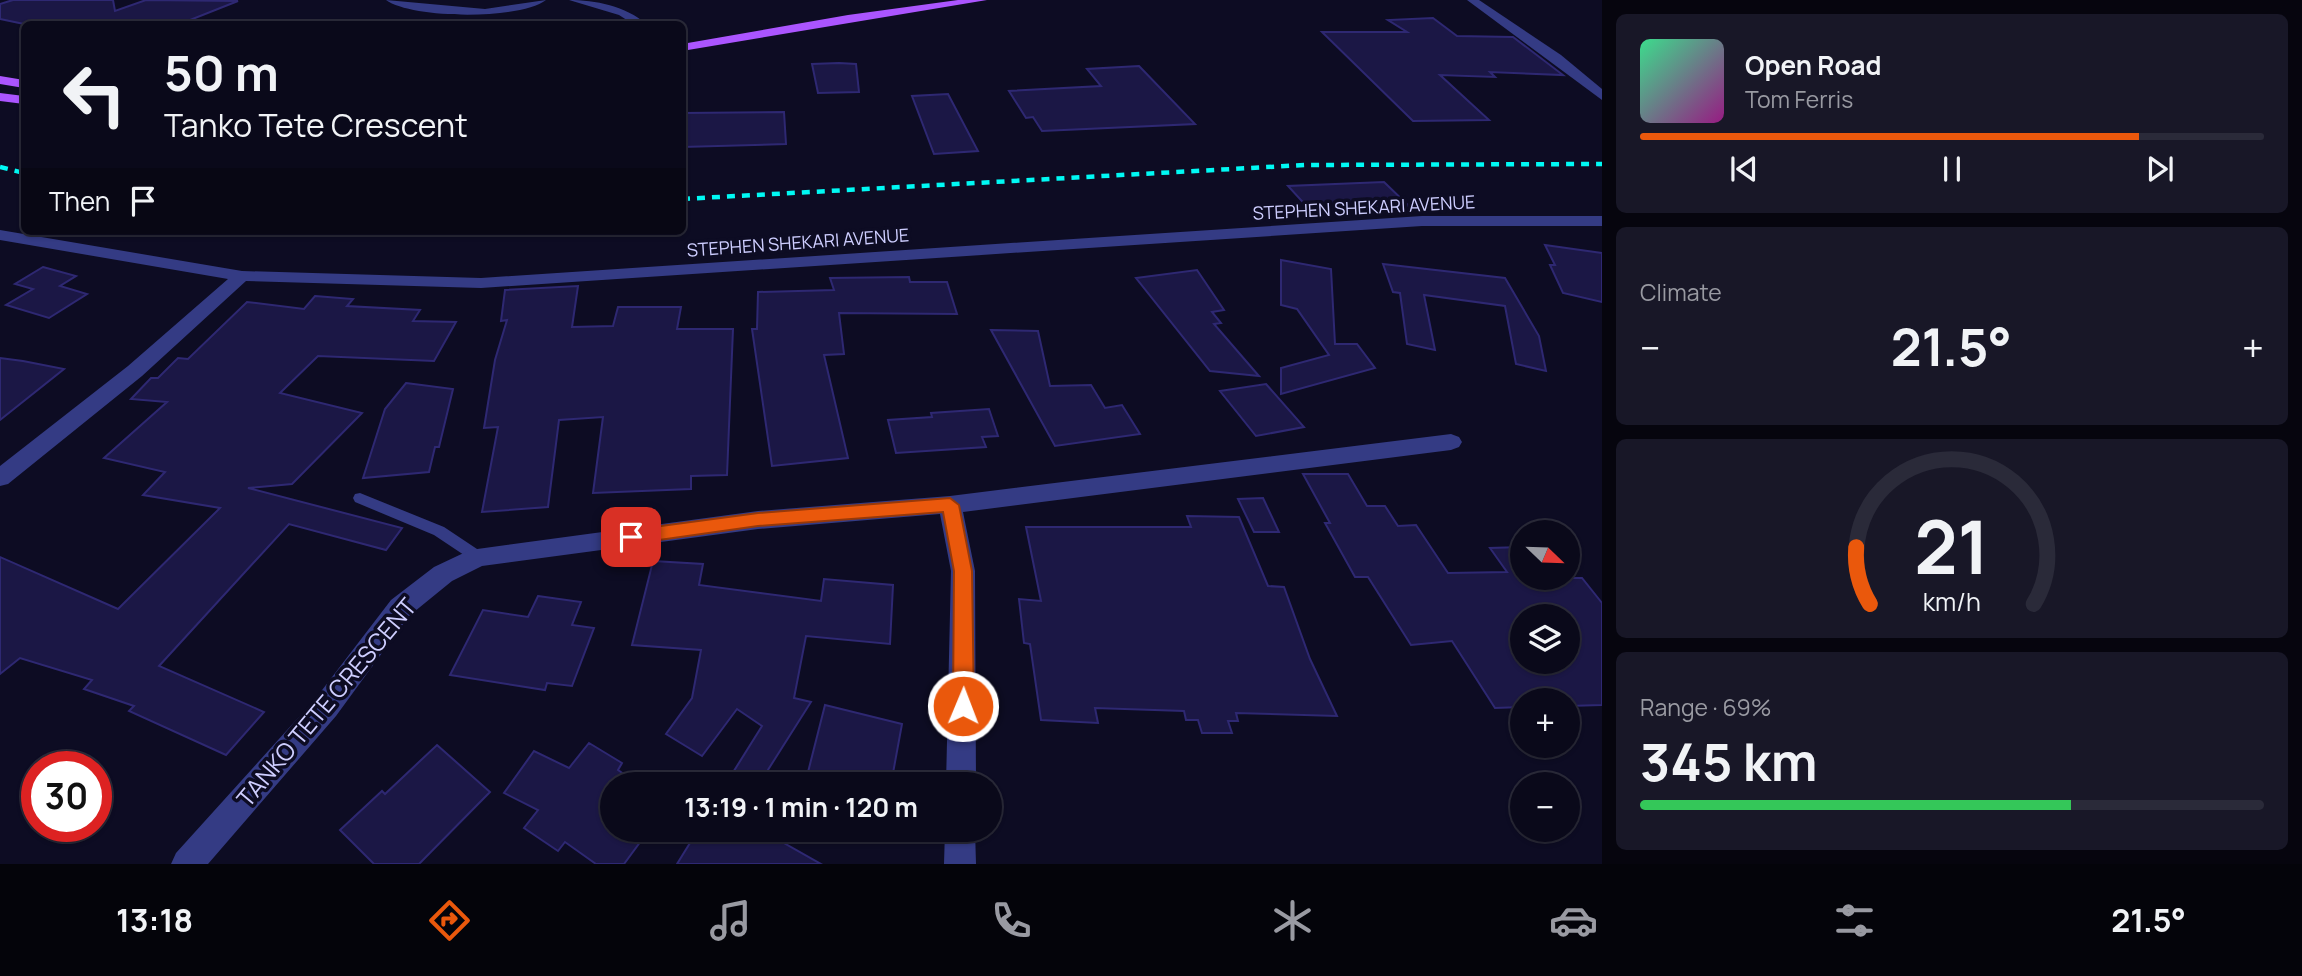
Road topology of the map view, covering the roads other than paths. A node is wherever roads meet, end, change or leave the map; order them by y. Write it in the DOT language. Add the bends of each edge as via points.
graph roads {
  1 [pos="390,0"];
  2 [pos="541,0"];
  3 [pos="574,0"];
  4 [pos="889,0"];
  5 [pos="982,0"];
  6 [pos="1472,0"];
  7 [pos="635,21"];
  8 [pos="686,35"];
  9 [pos="686,47"];
  10 [pos="0,80"];
  11 [pos="21,84"];
  12 [pos="1602,96"];
  13 [pos="0,97"];
  14 [pos="21,100"];
  15 [pos="1602,221"];
  16 [pos="0,234"];
  17 [pos="242,276"];
  18 [pos="1451,442"];
  19 [pos="0,478"];
  20 [pos="360,498"];
  21 [pos="950,505"];
  22 [pos="478,557"];
  23 [pos="961,772"];
  24 [pos="960,842"];
  25 [pos="187,864"];
  26 [pos="960,864"];
  1 -- 2 [label="street" via="459,13 500,12"];
  3 -- 7 [label="street"];
  4 -- 8 [label="main road"];
  5 -- 9 [label="main road"];
  6 -- 12 [label="street" via="1557,58"];
  10 -- 11 [label="main road"];
  13 -- 14 [label="main road"];
  15 -- 17 [label="street, STEPHEN SHEKARI AVENUE" via="1422,221 481,283"];
  16 -- 17 [label="street, STEPHEN SHEKARI AVENUE"];
  17 -- 19 [label="street" via="135,370"];
  18 -- 21 [label="street, TANKO TETE CRESCENT"];
  20 -- 22 [label="lane" via="439,531"];
  21 -- 22 [label="street, TANKO TETE CRESCENT" via="758,520"];
  21 -- 23 [label="street" via="963,571"];
  22 -- 25 [label="street, TANKO TETE CRESCENT" via="443,575 400,608 326,707"];
  24 -- 26 [label="street"];
}
